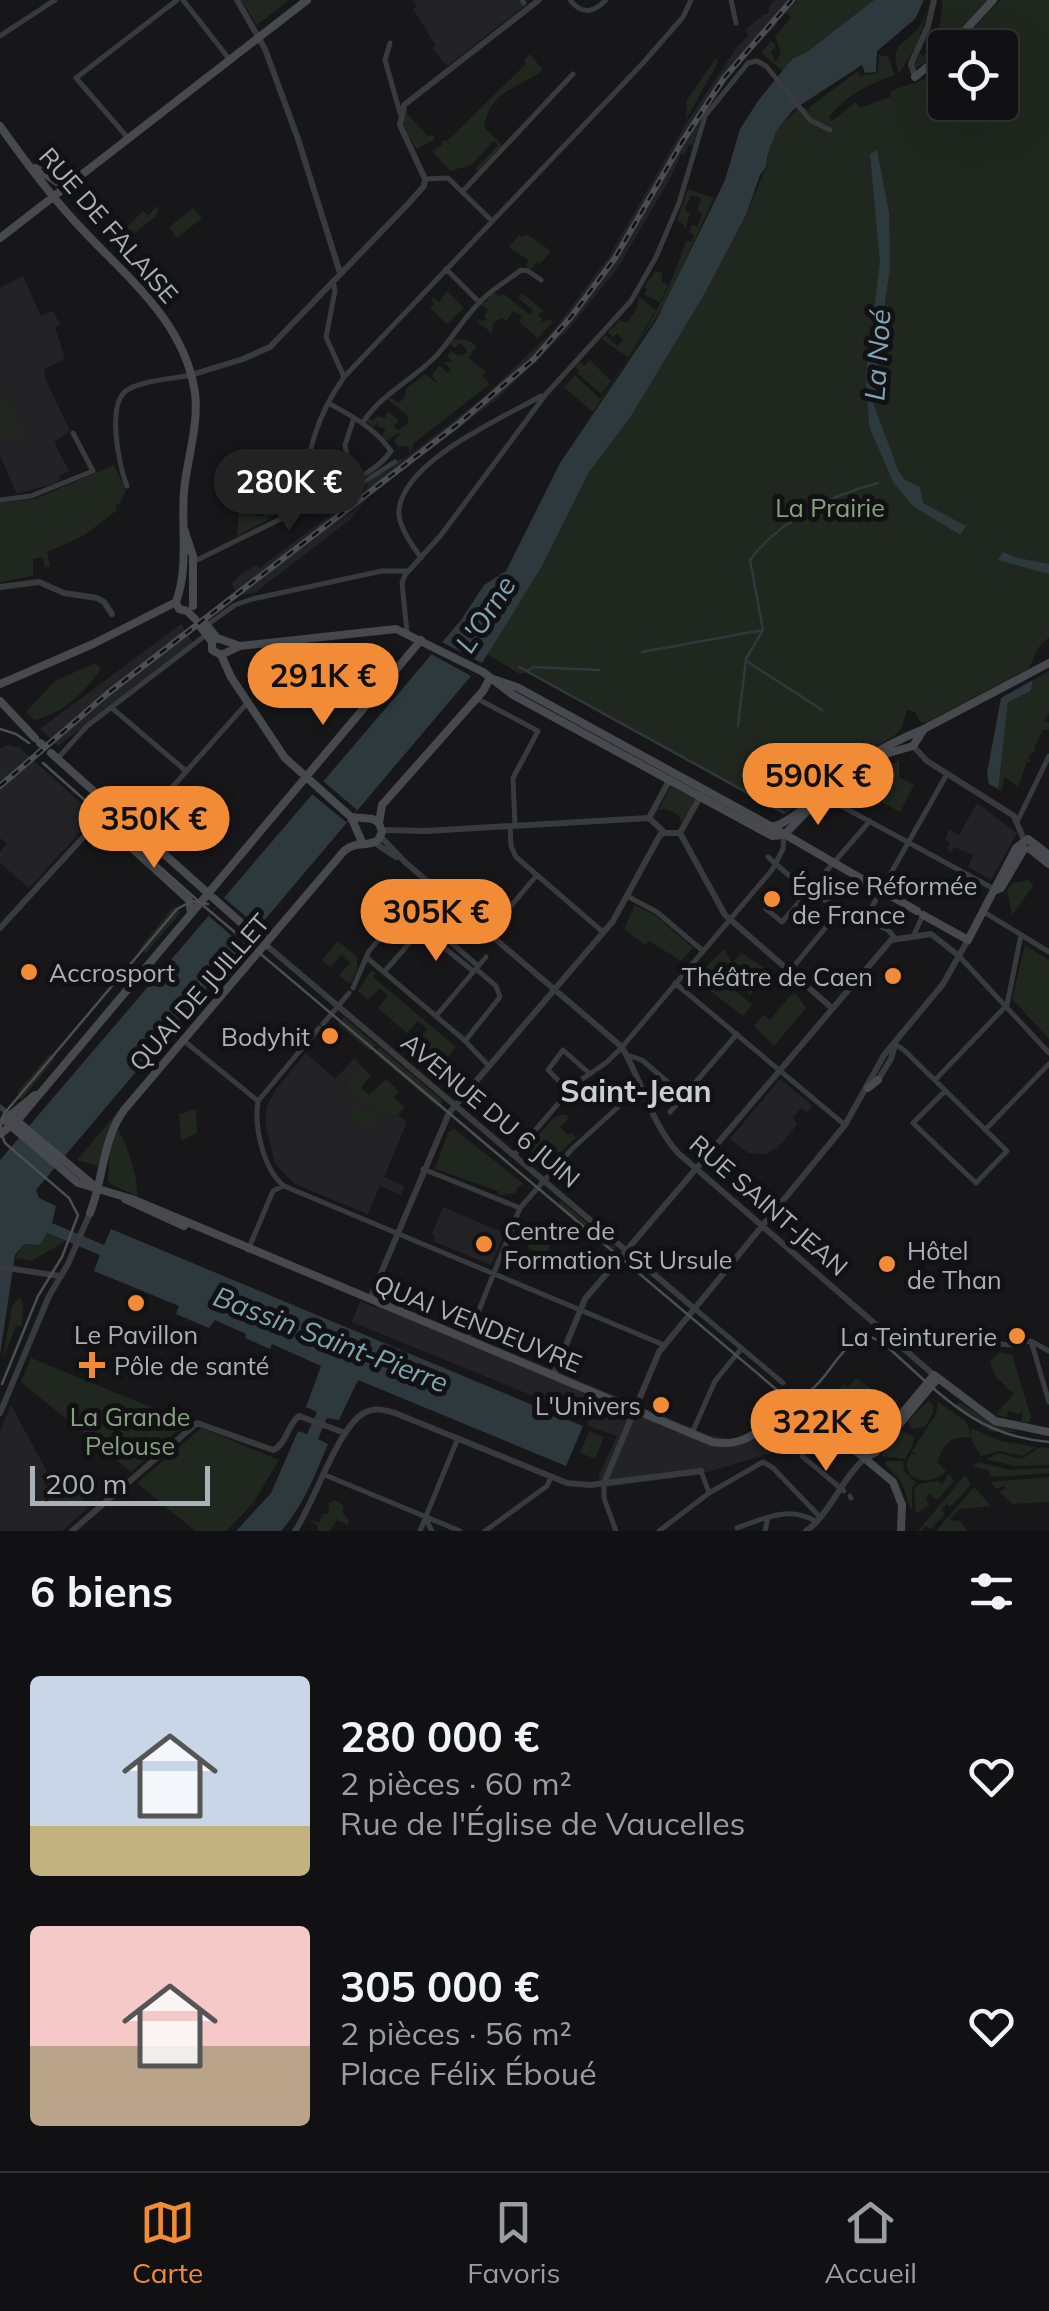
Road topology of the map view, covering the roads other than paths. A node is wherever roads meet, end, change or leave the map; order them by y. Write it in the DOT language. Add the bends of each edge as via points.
graph roads {
  1 [pos="55,0"];
  2 [pos="180,0"];
  3 [pos="237,0"];
  4 [pos="307,0"];
  5 [pos="539,0"];
  6 [pos="570,0"];
  7 [pos="606,0"];
  8 [pos="691,0"];
  9 [pos="731,0"];
  10 [pos="934,0"];
  11 [pos="994,0"];
  12 [pos="736,23"];
  13 [pos="966,30"];
  14 [pos="0,36"];
  15 [pos="260,37"];
  16 [pos="390,43"];
  17 [pos="230,60"];
  18 [pos="928,66"];
  19 [pos="573,74"];
  20 [pos="915,77"];
  21 [pos="400,114"];
  22 [pos="0,126"];
  23 [pos="830,130"];
  24 [pos="128,139"];
  25 [pos="21,155"];
  26 [pos="83,174"];
  27 [pos="425,179"];
  28 [pos="462,192"];
  29 [pos="54,196"];
  30 [pos="492,221"];
  31 [pos="0,238"];
  32 [pos="446,269"];
  33 [pos="340,274"];
  34 [pos="540,280"];
  35 [pos="333,281"];
  36 [pos="479,302"];
  37 [pos="191,375"];
  38 [pos="344,377"];
  39 [pos="328,403"];
  40 [pos="533,406"];
  41 [pos="355,418"];
  42 [pos="363,422"];
  43 [pos="73,433"];
  44 [pos="391,451"];
  45 [pos="347,458"];
  46 [pos="127,486"];
  47 [pos="335,490"];
  48 [pos="0,500"];
  49 [pos="310,500"];
  50 [pos="184,530"];
  51 [pos="422,558"];
  52 [pos="193,562"];
  53 [pos="390,571"];
  54 [pos="408,571"];
  55 [pos="402,583"];
  56 [pos="0,586"];
  57 [pos="181,593"];
  58 [pos="176,602"];
  59 [pos="191,604"];
  60 [pos="201,621"];
  61 [pos="115,623"];
  62 [pos="407,633"];
  63 [pos="210,640"];
  64 [pos="421,640"];
  65 [pos="266,644"];
  66 [pos="225,649"];
  67 [pos="1049,662"];
  68 [pos="488,676"];
  69 [pos="0,684"];
  70 [pos="498,686"];
  71 [pos="289,694"];
  72 [pos="479,694"];
  73 [pos="248,702"];
  74 [pos="1,704"];
  75 [pos="112,708"];
  76 [pos="909,741"];
  77 [pos="40,742"];
  78 [pos="54,756"];
  79 [pos="1049,756"];
  80 [pos="186,771"];
  81 [pos="948,774"];
  82 [pos="671,777"];
  83 [pos="305,778"];
  84 [pos="702,793"];
  85 [pos="821,795"];
  86 [pos="104,808"];
  87 [pos="649,818"];
  88 [pos="1018,820"];
  89 [pos="870,821"];
  90 [pos="360,823"];
  91 [pos="513,826"];
  92 [pos="771,826"];
  93 [pos="136,829"];
  94 [pos="661,832"];
  95 [pos="379,833"];
  96 [pos="680,833"];
  97 [pos="784,835"];
  98 [pos="362,842"];
  99 [pos="909,842"];
  100 [pos="1026,845"];
  101 [pos="1049,855"];
  102 [pos="768,857"];
  103 [pos="777,864"];
  104 [pos="832,864"];
  105 [pos="1049,864"];
  106 [pos="538,875"];
  107 [pos="428,881"];
  108 [pos="996,890"];
  109 [pos="807,892"];
  110 [pos="882,892"];
  111 [pos="207,894"];
  112 [pos="627,896"];
  113 [pos="408,905"];
  114 [pos="842,908"];
  115 [pos="766,910"];
  116 [pos="984,912"];
  117 [pos="191,913"];
  118 [pos="920,913"];
  119 [pos="866,919"];
  120 [pos="729,920"];
  121 [pos="428,922"];
  122 [pos="0,928"];
  123 [pos="421,929"];
  124 [pos="604,932"];
  125 [pos="488,933"];
  126 [pos="1022,935"];
  127 [pos="913,936"];
  128 [pos="896,938"];
  129 [pos="968,940"];
  130 [pos="499,942"];
  131 [pos="266,944"];
  132 [pos="492,950"];
  133 [pos="703,951"];
  134 [pos="1049,952"];
  135 [pos="959,956"];
  136 [pos="366,957"];
  137 [pos="486,957"];
  138 [pos="476,969"];
  139 [pos="384,972"];
  140 [pos="789,972"];
  141 [pos="676,983"];
  142 [pos="554,990"];
  143 [pos="1007,1005"];
  144 [pos="338,1006"];
  145 [pos="832,1008"];
  146 [pos="436,1016"];
  147 [pos="737,1034"];
  148 [pos="276,1035"];
  149 [pos="184,1040"];
  150 [pos="465,1041"];
  151 [pos="895,1044"];
  152 [pos="622,1047"];
  153 [pos="293,1050"];
  154 [pos="1049,1053"];
  155 [pos="627,1055"];
  156 [pos="1049,1064"];
  157 [pos="489,1066"];
  158 [pos="779,1070"];
  159 [pos="590,1074"];
  160 [pos="878,1080"];
  161 [pos="935,1080"];
  162 [pos="641,1082"];
  163 [pos="868,1088"];
  164 [pos="944,1089"];
  165 [pos="569,1091"];
  166 [pos="684,1096"];
  167 [pos="258,1101"];
  168 [pos="455,1105"];
  169 [pos="0,1106"];
  170 [pos="670,1112"];
  171 [pos="7,1121"];
  172 [pos="845,1125"];
  173 [pos="985,1130"];
  174 [pos="0,1134"];
  175 [pos="514,1156"];
  176 [pos="696,1168"];
  177 [pos="424,1170"];
  178 [pos="544,1180"];
  179 [pos="284,1186"];
  180 [pos="98,1188"];
  181 [pos="520,1208"];
  182 [pos="90,1212"];
  183 [pos="764,1227"];
  184 [pos="397,1232"];
  185 [pos="248,1250"];
  186 [pos="626,1250"];
  187 [pos="0,1267"];
  188 [pos="494,1273"];
  189 [pos="60,1276"];
  190 [pos="370,1300"];
  191 [pos="581,1308"];
  192 [pos="695,1308"];
  193 [pos="466,1340"];
  194 [pos="998,1344"];
  195 [pos="664,1345"];
  196 [pos="1013,1345"];
  197 [pos="742,1349"];
  198 [pos="1049,1351"];
  199 [pos="553,1376"];
  200 [pos="936,1377"];
  201 [pos="783,1383"];
  202 [pos="1049,1402"];
  203 [pos="634,1410"];
  204 [pos="0,1413"];
  205 [pos="1049,1432"];
  206 [pos="345,1433"];
  207 [pos="692,1434"];
  208 [pos="458,1438"];
  209 [pos="802,1456"];
  210 [pos="864,1458"];
  211 [pos="702,1471"];
  212 [pos="325,1475"];
  213 [pos="551,1477"];
  214 [pos="604,1483"];
  215 [pos="708,1493"];
  216 [pos="846,1493"];
  217 [pos="768,1517"];
  218 [pos="426,1518"];
  219 [pos="818,1520"];
  220 [pos="736,1528"];
  221 [pos="72,1531"];
  222 [pos="295,1531"];
  223 [pos="420,1531"];
  224 [pos="432,1531"];
  225 [pos="460,1531"];
  226 [pos="485,1531"];
  227 [pos="616,1531"];
  228 [pos="659,1531"];
  229 [pos="766,1531"];
  230 [pos="806,1531"];
  231 [pos="901,1531"];
  1 -- 14 [label="street"];
  2 -- 17 [label="street"];
  2 -- 24 [label="street" via="76,78"];
  3 -- 15 [label="street"];
  4 -- 15 [label="main road"];
  5 -- 21 [label="street" via="406,102"];
  6 -- 7 [label="street" via="585,11"];
  8 -- 30 [label="street" via="664,39"];
  9 -- 12 [label="street"];
  10 -- 20 [label="street" via="911,64"];
  11 -- 13 [label="main road"];
  15 -- 17 [label="main road"];
  15 -- 33 [label="street"];
  16 -- 21 [label="street" via="386,60"];
  17 -- 24 [label="main road"];
  18 -- 20 [label="main road"];
  19 -- 28 [label="street"];
  21 -- 27 [label="street"];
  22 -- 25 [label="main road, RUE DE FALAISE"];
  23 -- 40 [label="street" via="810,120 762,64 748,63 705,116 674,224 631,301"];
  24 -- 26 [label="main road"];
  25 -- 26 [label="main road" via="57,182"];
  25 -- 29 [label="main road, RUE DE FALAISE"];
  26 -- 29 [label="main road"];
  27 -- 28 [label="street" via="444,176"];
  27 -- 33 [label="street"];
  28 -- 30 [label="street"];
  29 -- 31 [label="main road"];
  29 -- 37 [label="main road, RUE DE FALAISE" via="166,320"];
  30 -- 32 [label="street"];
  32 -- 36 [label="street"];
  32 -- 38 [label="street"];
  33 -- 35 [label="street"];
  34 -- 36 [label="street" via="520,270"];
  35 -- 37 [label="street" via="265,350"];
  35 -- 38 [label="street" via="326,338"];
  36 -- 42 [label="street" via="432,360 382,397"];
  37 -- 46 [label="street" via="121,394 118,462"];
  37 -- 50 [label="main road, RUE DE FALAISE" via="196,412"];
  38 -- 39 [label="street"];
  39 -- 41 [label="street"];
  39 -- 49 [label="street" via="309,455"];
  40 -- 51 [label="street"];
  40 -- 51 [label="street" via="468,436 425,466 399,516"];
  41 -- 42 [label="street"];
  41 -- 45 [label="street"];
  42 -- 44 [label="street"];
  43 -- 48 [label="street" via="93,471 32,496"];
  44 -- 47 [label="street" via="370,472"];
  44 -- 47 [label="street" via="397,459 362,483"];
  47 -- 49 [label="street"];
  49 -- 52 [label="street"];
  50 -- 52 [label="main road, RUE DE FALAISE"];
  50 -- 57 [label="main road, RUE DE FALAISE"];
  51 -- 54 [label="street"];
  52 -- 59 [label="main road, RUE DE FALAISE"];
  53 -- 54 [label="street"];
  53 -- 55 [label="street"];
  53 -- 60 [label="street" via="252,598"];
  54 -- 55 [label="street"];
  55 -- 62 [label="street"];
  56 -- 61 [label="street" via="39,582 64,594 98,598"];
  57 -- 58 [label="main road"];
  57 -- 59 [label="main road"];
  58 -- 59 [label="main road" via="179,609"];
  58 -- 61 [label="main road"];
  59 -- 60 [label="main road"];
  60 -- 63 [label="main road"];
  61 -- 69 [label="main road"];
  62 -- 64 [label="main road"];
  62 -- 65 [label="main road"];
  63 -- 66 [label="main road"];
  63 -- 66 [label="main road" via="213,652"];
  63 -- 75 [label="street"];
  64 -- 68 [label="main road"];
  64 -- 83 [label="main road"];
  65 -- 66 [label="main road"];
  65 -- 71 [label="street" via="269,678"];
  66 -- 73 [label="main road"];
  67 -- 76 [label="main road"];
  68 -- 70 [label="main road"];
  68 -- 72 [label="main road"];
  68 -- 82 [label="main road" via="517,686"];
  70 -- 72 [label="main road"];
  70 -- 82 [label="main road"];
  72 -- 91 [label="street" via="538,731 513,778"];
  72 -- 95 [label="main road" via="382,805"];
  73 -- 80 [label="street"];
  73 -- 83 [label="main road"];
  74 -- 77 [label="main road"];
  75 -- 78 [label="street"];
  75 -- 80 [label="street"];
  76 -- 81 [label="street"];
  76 -- 85 [label="main road" via="863,761"];
  78 -- 86 [label="main road"];
  79 -- 88 [label="street"];
  80 -- 93 [label="street"];
  81 -- 88 [label="street"];
  81 -- 99 [label="street"];
  82 -- 84 [label="main road"];
  82 -- 87 [label="street"];
  83 -- 90 [label="main road"];
  83 -- 111 [label="main road"];
  84 -- 92 [label="main road"];
  84 -- 96 [label="street"];
  84 -- 97 [label="main road" via="772,836"];
  85 -- 89 [label="street"];
  85 -- 92 [label="main road" via="788,822"];
  85 -- 97 [label="main road"];
  86 -- 93 [label="main road"];
  86 -- 117 [label="main road" via="190,901"];
  86 -- 122 [label="street"];
  87 -- 91 [label="street"];
  87 -- 94 [label="street"];
  88 -- 100 [label="street"];
  89 -- 99 [label="street"];
  89 -- 104 [label="street"];
  90 -- 95 [label="main road"];
  90 -- 98 [label="main road"];
  91 -- 95 [label="street"];
  91 -- 106 [label="street" via="513,852"];
  92 -- 97 [label="main road"];
  93 -- 111 [label="main road"];
  94 -- 96 [label="street"];
  94 -- 112 [label="street"];
  95 -- 98 [label="main road"];
  95 -- 107 [label="street, RUE SAINT-JEAN"];
  96 -- 120 [label="street"];
  97 -- 103 [label="street"];
  97 -- 104 [label="main road"];
  98 -- 131 [label="main road, QUAI DE JUILLET" via="344,851"];
  99 -- 108 [label="street"];
  99 -- 110 [label="street"];
  100 -- 101 [label="main road"];
  100 -- 105 [label="main road"];
  100 -- 108 [label="main road" via="1016,848"];
  102 -- 103 [label="street"];
  103 -- 109 [label="street"];
  103 -- 120 [label="street"];
  104 -- 109 [label="street"];
  104 -- 110 [label="main road"];
  106 -- 124 [label="street"];
  106 -- 125 [label="street"];
  107 -- 113 [label="street"];
  107 -- 125 [label="street, RUE SAINT-JEAN"];
  108 -- 116 [label="main road"];
  109 -- 114 [label="street"];
  109 -- 115 [label="street" via="782,922"];
  110 -- 118 [label="main road"];
  110 -- 119 [label="street"];
  111 -- 117 [label="main road"];
  111 -- 131 [label="main road"];
  112 -- 124 [label="street"];
  112 -- 133 [label="street"];
  113 -- 121 [label="street"];
  113 -- 136 [label="street"];
  114 -- 119 [label="street"];
  114 -- 140 [label="street"];
  116 -- 126 [label="street"];
  116 -- 129 [label="main road"];
  117 -- 171 [label="main road"];
  118 -- 127 [label="street"];
  118 -- 129 [label="main road"];
  119 -- 128 [label="street"];
  120 -- 133 [label="street"];
  120 -- 140 [label="street"];
  121 -- 123 [label="street"];
  121 -- 138 [label="street"];
  123 -- 138 [label="street"];
  123 -- 139 [label="street"];
  124 -- 142 [label="street"];
  125 -- 130 [label="street, RUE SAINT-JEAN"];
  126 -- 134 [label="street"];
  126 -- 143 [label="street"];
  127 -- 128 [label="street"];
  127 -- 135 [label="street" via="934,934"];
  128 -- 145 [label="street"];
  129 -- 135 [label="street"];
  130 -- 132 [label="street"];
  130 -- 142 [label="street, RUE SAINT-JEAN"];
  131 -- 144 [label="street, AVENUE DU 6 JUIN"];
  131 -- 149 [label="main road, QUAI DE JUILLET"];
  133 -- 141 [label="street"];
  135 -- 143 [label="street"];
  135 -- 151 [label="street"];
  136 -- 139 [label="street"];
  136 -- 144 [label="street"];
  137 -- 138 [label="street"];
  138 -- 146 [label="street"];
  138 -- 150 [label="street" via="500,997"];
  139 -- 146 [label="street"];
  140 -- 145 [label="street"];
  141 -- 147 [label="street"];
  141 -- 152 [label="street"];
  142 -- 152 [label="street, RUE SAINT-JEAN"];
  142 -- 157 [label="street"];
  143 -- 154 [label="street"];
  143 -- 161 [label="street"];
  144 -- 153 [label="street"];
  144 -- 168 [label="street, AVENUE DU 6 JUIN"];
  145 -- 158 [label="street"];
  146 -- 150 [label="street"];
  147 -- 158 [label="street"];
  147 -- 166 [label="street"];
  148 -- 153 [label="street"];
  149 -- 167 [label="street"];
  149 -- 180 [label="main road, QUAI DE JUILLET" via="118,1118"];
  150 -- 157 [label="street"];
  151 -- 160 [label="street"];
  151 -- 161 [label="street"];
  151 -- 163 [label="street"];
  152 -- 155 [label="street, RUE SAINT-JEAN"];
  152 -- 159 [label="street"];
  153 -- 167 [label="street"];
  155 -- 162 [label="street, RUE SAINT-JEAN"];
  155 -- 166 [label="street, RUE SAINT-JEAN"];
  156 -- 173 [label="street"];
  157 -- 168 [label="street"];
  158 -- 172 [label="street"];
  158 -- 176 [label="street"];
  159 -- 165 [label="street"];
  159 -- 165 [label="street" via="564,1050 548,1070"];
  160 -- 163 [label="main road"];
  161 -- 164 [label="street"];
  162 -- 176 [label="street, RUE SAINT-JEAN" via="664,1136"];
  162 -- 178 [label="street"];
  163 -- 172 [label="street"];
  164 -- 173 [label="street"];
  164 -- 173 [label="street" via="913,1123 976,1183 1007,1152"];
  165 -- 175 [label="street"];
  166 -- 170 [label="street"];
  167 -- 179 [label="street" via="270,1170"];
  168 -- 175 [label="street, AVENUE DU 6 JUIN"];
  168 -- 177 [label="street"];
  169 -- 171 [label="street"];
  171 -- 174 [label="main road"];
  171 -- 180 [label="main road, QUAI VENDEUVRE" via="82,1185"];
  172 -- 183 [label="street"];
  175 -- 178 [label="street, AVENUE DU 6 JUIN"];
  176 -- 183 [label="street, RUE SAINT-JEAN"];
  176 -- 186 [label="street"];
  177 -- 181 [label="street"];
  177 -- 184 [label="street"];
  178 -- 181 [label="street"];
  178 -- 186 [label="street, AVENUE DU 6 JUIN"];
  179 -- 184 [label="street"];
  179 -- 185 [label="street" via="273,1191"];
  180 -- 182 [label="main road, QUAI DE JUILLET"];
  180 -- 185 [label="main road, QUAI VENDEUVRE"];
  181 -- 188 [label="street"];
  182 -- 189 [label="street"];
  183 -- 192 [label="street"];
  183 -- 200 [label="street, RUE SAINT-JEAN"];
  184 -- 188 [label="street"];
  184 -- 190 [label="street"];
  185 -- 190 [label="main road, QUAI VENDEUVRE"];
  186 -- 191 [label="street"];
  186 -- 192 [label="street, AVENUE DU 6 JUIN"];
  187 -- 189 [label="street"];
  188 -- 191 [label="street"];
  188 -- 193 [label="street"];
  189 -- 204 [label="street"];
  190 -- 193 [label="main road, QUAI VENDEUVRE"];
  191 -- 195 [label="street"];
  191 -- 199 [label="street"];
  192 -- 195 [label="street"];
  192 -- 197 [label="street, AVENUE DU 6 JUIN"];
  193 -- 199 [label="main road, QUAI VENDEUVRE"];
  194 -- 196 [label="street"];
  195 -- 203 [label="street"];
  197 -- 201 [label="street, AVENUE DU 6 JUIN"];
  197 -- 207 [label="street" via="714,1381"];
  198 -- 202 [label="street" via="1028,1341"];
  199 -- 203 [label="main road, QUAI VENDEUVRE"];
  200 -- 205 [label="main road" via="995,1421"];
  200 -- 210 [label="main road"];
  203 -- 207 [label="main road, QUAI VENDEUVRE"];
  203 -- 214 [label="street"];
  206 -- 208 [label="street" via="362,1414 380,1409"];
  206 -- 212 [label="street"];
  206 -- 221 [label="street" via="302,1416 276,1450 197,1422"];
  207 -- 210 [label="main road, QUAI VENDEUVRE" via="737,1443 787,1410 802,1409"];
  208 -- 213 [label="street"];
  208 -- 218 [label="street"];
  209 -- 216 [label="street"];
  210 -- 216 [label="street"];
  210 -- 231 [label="main road" via="898,1489"];
  211 -- 214 [label="street"];
  211 -- 215 [label="street"];
  212 -- 218 [label="street"];
  212 -- 222 [label="street"];
  213 -- 214 [label="street"];
  213 -- 226 [label="street"];
  214 -- 227 [label="street"];
  215 -- 219 [label="street" via="766,1462"];
  215 -- 228 [label="street"];
  216 -- 219 [label="street"];
  217 -- 219 [label="street" via="792,1512"];
  217 -- 220 [label="street"];
  217 -- 229 [label="street"];
  218 -- 223 [label="street"];
  218 -- 224 [label="street"];
  218 -- 225 [label="street"];
  219 -- 230 [label="street"];
}
